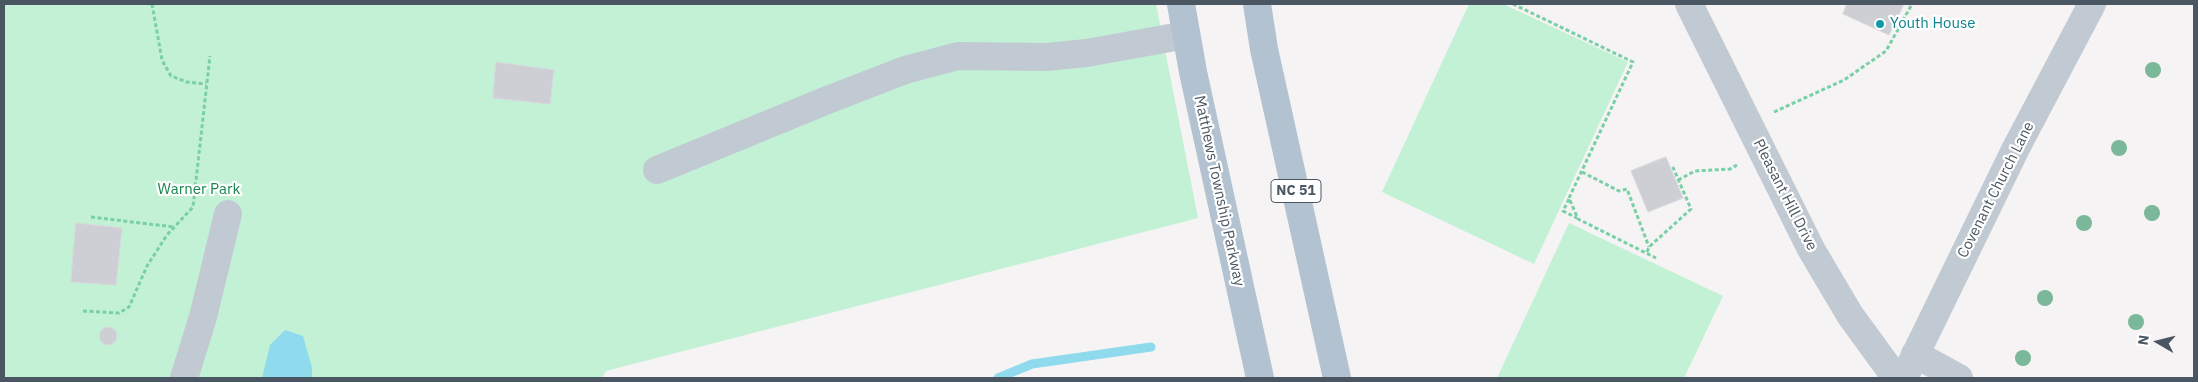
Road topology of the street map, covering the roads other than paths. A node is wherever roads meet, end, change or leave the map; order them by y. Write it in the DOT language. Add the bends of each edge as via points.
graph roads {
  1 [pos="1181,4"];
  2 [pos="1257,4"];
  3 [pos="1689,4"];
  4 [pos="2092,4"];
  5 [pos="1186,35"];
  6 [pos="657,170"];
  7 [pos="228,214"];
  8 [pos="1910,366"];
  9 [pos="184,378"];
  10 [pos="1260,378"];
  11 [pos="1337,378"];
  12 [pos="1896,378"];
  13 [pos="1959,378"];
  1 -- 5 [label="main road, Matthews Township Parkway"];
  2 -- 11 [label="main road, NC 51" via="1264,49"];
  3 -- 12 [label="street, Pleasant Hill Drive" via="1811,249 1850,315"];
  4 -- 8 [label="street, Covenant Church Lane" via="2016,148"];
  5 -- 6 [label="street" via="1046,57 958,56 905,70 825,100"];
  5 -- 10 [label="main road, Matthews Township Parkway"];
  7 -- 9 [label="street"];
  8 -- 13 [label="street"];
}
